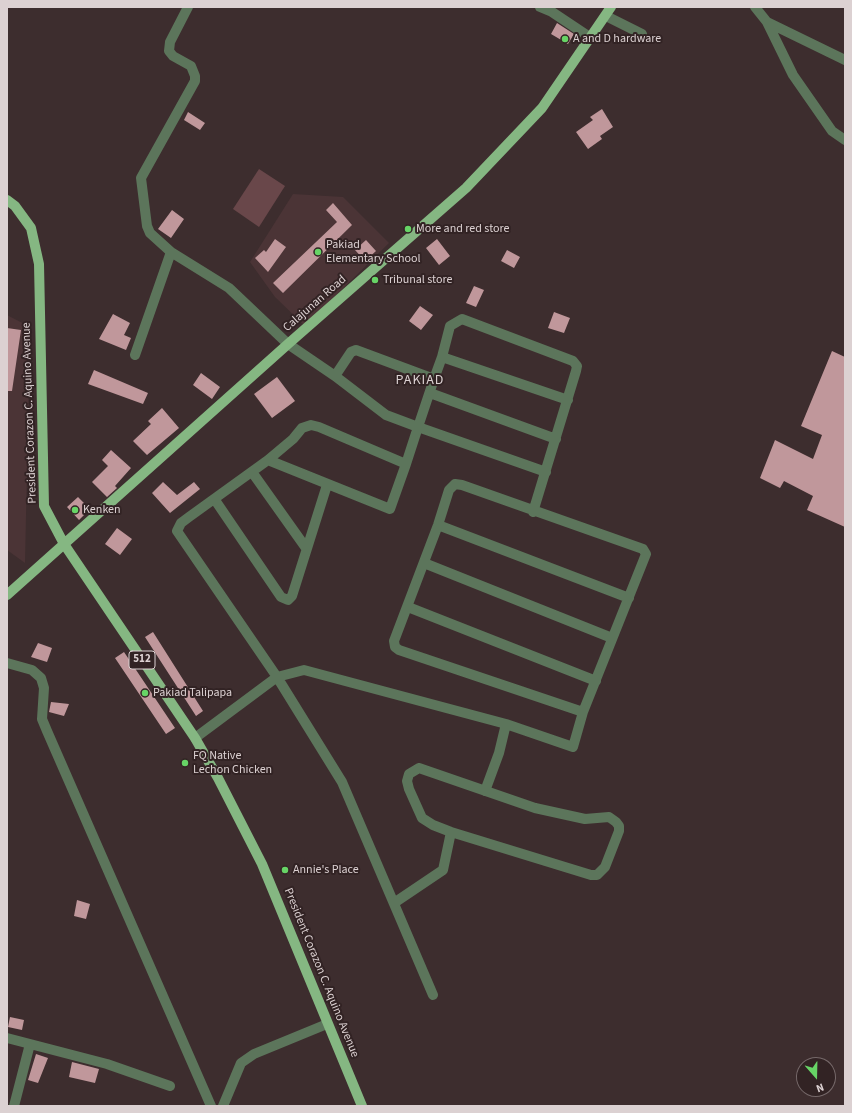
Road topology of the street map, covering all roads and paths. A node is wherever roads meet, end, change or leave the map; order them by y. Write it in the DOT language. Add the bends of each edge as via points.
graph roads {
  1 [pos="188,7"];
  2 [pos="540,7"];
  3 [pos="612,7"];
  4 [pos="755,7"];
  5 [pos="606,16"];
  6 [pos="767,22"];
  7 [pos="642,34"];
  8 [pos="591,38"];
  9 [pos="845,60"];
  10 [pos="845,140"];
  11 [pos="7,200"];
  12 [pos="172,252"];
  13 [pos="288,344"];
  14 [pos="135,355"];
  15 [pos="442,357"];
  16 [pos="335,376"];
  17 [pos="434,379"];
  18 [pos="430,393"];
  19 [pos="568,400"];
  20 [pos="418,427"];
  21 [pos="556,440"];
  22 [pos="268,460"];
  23 [pos="406,464"];
  24 [pos="252,472"];
  25 [pos="546,472"];
  26 [pos="327,485"];
  27 [pos="215,500"];
  28 [pos="533,512"];
  29 [pos="438,525"];
  30 [pos="64,544"];
  31 [pos="306,548"];
  32 [pos="424,563"];
  33 [pos="7,596"];
  34 [pos="629,598"];
  35 [pos="408,607"];
  36 [pos="612,638"];
  37 [pos="7,663"];
  38 [pos="277,677"];
  39 [pos="596,681"];
  40 [pos="583,712"];
  41 [pos="506,724"];
  42 [pos="195,738"];
  43 [pos="485,791"];
  44 [pos="452,832"];
  45 [pos="394,903"];
  46 [pos="433,995"];
  47 [pos="327,1024"];
  48 [pos="7,1038"];
  49 [pos="30,1044"];
  50 [pos="170,1086"];
  51 [pos="14,1106"];
  52 [pos="211,1106"];
  53 [pos="223,1106"];
  54 [pos="362,1106"];
  1 -- 12 [label="street" via="170,42 169,51 191,66 195,81 141,178 147,226 150,233"];
  2 -- 8 [label="street"];
  3 -- 5 [label="main road, Calajunan Road"];
  4 -- 6 [label="street"];
  5 -- 7 [label="street"];
  5 -- 8 [label="main road, Calajunan Road"];
  6 -- 9 [label="street"];
  6 -- 10 [label="street" via="793,75 832,132"];
  8 -- 13 [label="main road, Calajunan Road" via="542,108 466,188"];
  11 -- 30 [label="main road, President Corazon C. Aquino Avenue / 512" via="15,206 31,228 39,264 44,506"];
  12 -- 13 [label="street" via="229,288"];
  12 -- 14 [label="street"];
  13 -- 16 [label="street"];
  13 -- 30 [label="main road, Calajunan Road"];
  15 -- 17 [label="street"];
  15 -- 19 [label="street"];
  15 -- 19 [label="street" via="450,326 462,319 573,361 577,366"];
  16 -- 17 [label="street" via="351,352 356,350"];
  16 -- 20 [label="street" via="386,415"];
  17 -- 18 [label="street"];
  18 -- 20 [label="street"];
  18 -- 21 [label="street"];
  19 -- 21 [label="street"];
  20 -- 23 [label="street"];
  20 -- 25 [label="street"];
  21 -- 25 [label="street"];
  22 -- 23 [label="street" via="302,428 311,425"];
  22 -- 24 [label="street"];
  22 -- 26 [label="street"];
  23 -- 26 [label="street" via="390,509"];
  24 -- 27 [label="street"];
  24 -- 31 [label="street"];
  25 -- 28 [label="street"];
  26 -- 31 [label="street"];
  27 -- 31 [label="street" via="280,597 288,600 292,596"];
  27 -- 38 [label="street" via="188,517 177,531"];
  28 -- 29 [label="street" via="455,484 449,490"];
  28 -- 34 [label="street" via="642,549 646,554"];
  29 -- 32 [label="street"];
  29 -- 34 [label="street"];
  30 -- 33 [label="main road, Calajunan Road"];
  30 -- 42 [label="main road, President Corazon C. Aquino Avenue / 512"];
  32 -- 35 [label="street"];
  32 -- 36 [label="street"];
  34 -- 36 [label="street"];
  35 -- 39 [label="street"];
  35 -- 40 [label="street" via="394,641 395,647 399,650"];
  36 -- 39 [label="street"];
  37 -- 52 [label="street" via="32,670 41,678 44,688 42,718 47,731"];
  38 -- 41 [label="street" via="304,670"];
  38 -- 42 [label="street"];
  38 -- 45 [label="street" via="342,782"];
  39 -- 40 [label="street"];
  40 -- 41 [label="street" via="573,747"];
  41 -- 43 [label="street"];
  42 -- 47 [label="main road, President Corazon C. Aquino Avenue / 512" via="262,864"];
  43 -- 44 [label="street" via="419,768 408,774 409,789 422,818"];
  43 -- 44 [label="street" via="534,808 585,820 609,817 619,826 619,831 605,867 597,875 591,875"];
  44 -- 45 [label="street" via="443,870"];
  45 -- 46 [label="street"];
  47 -- 53 [label="street" via="254,1054 241,1063"];
  47 -- 54 [label="main road, President Corazon C. Aquino Avenue / 512"];
  48 -- 49 [label="street"];
  49 -- 50 [label="street" via="107,1064"];
  49 -- 51 [label="street"];
}
